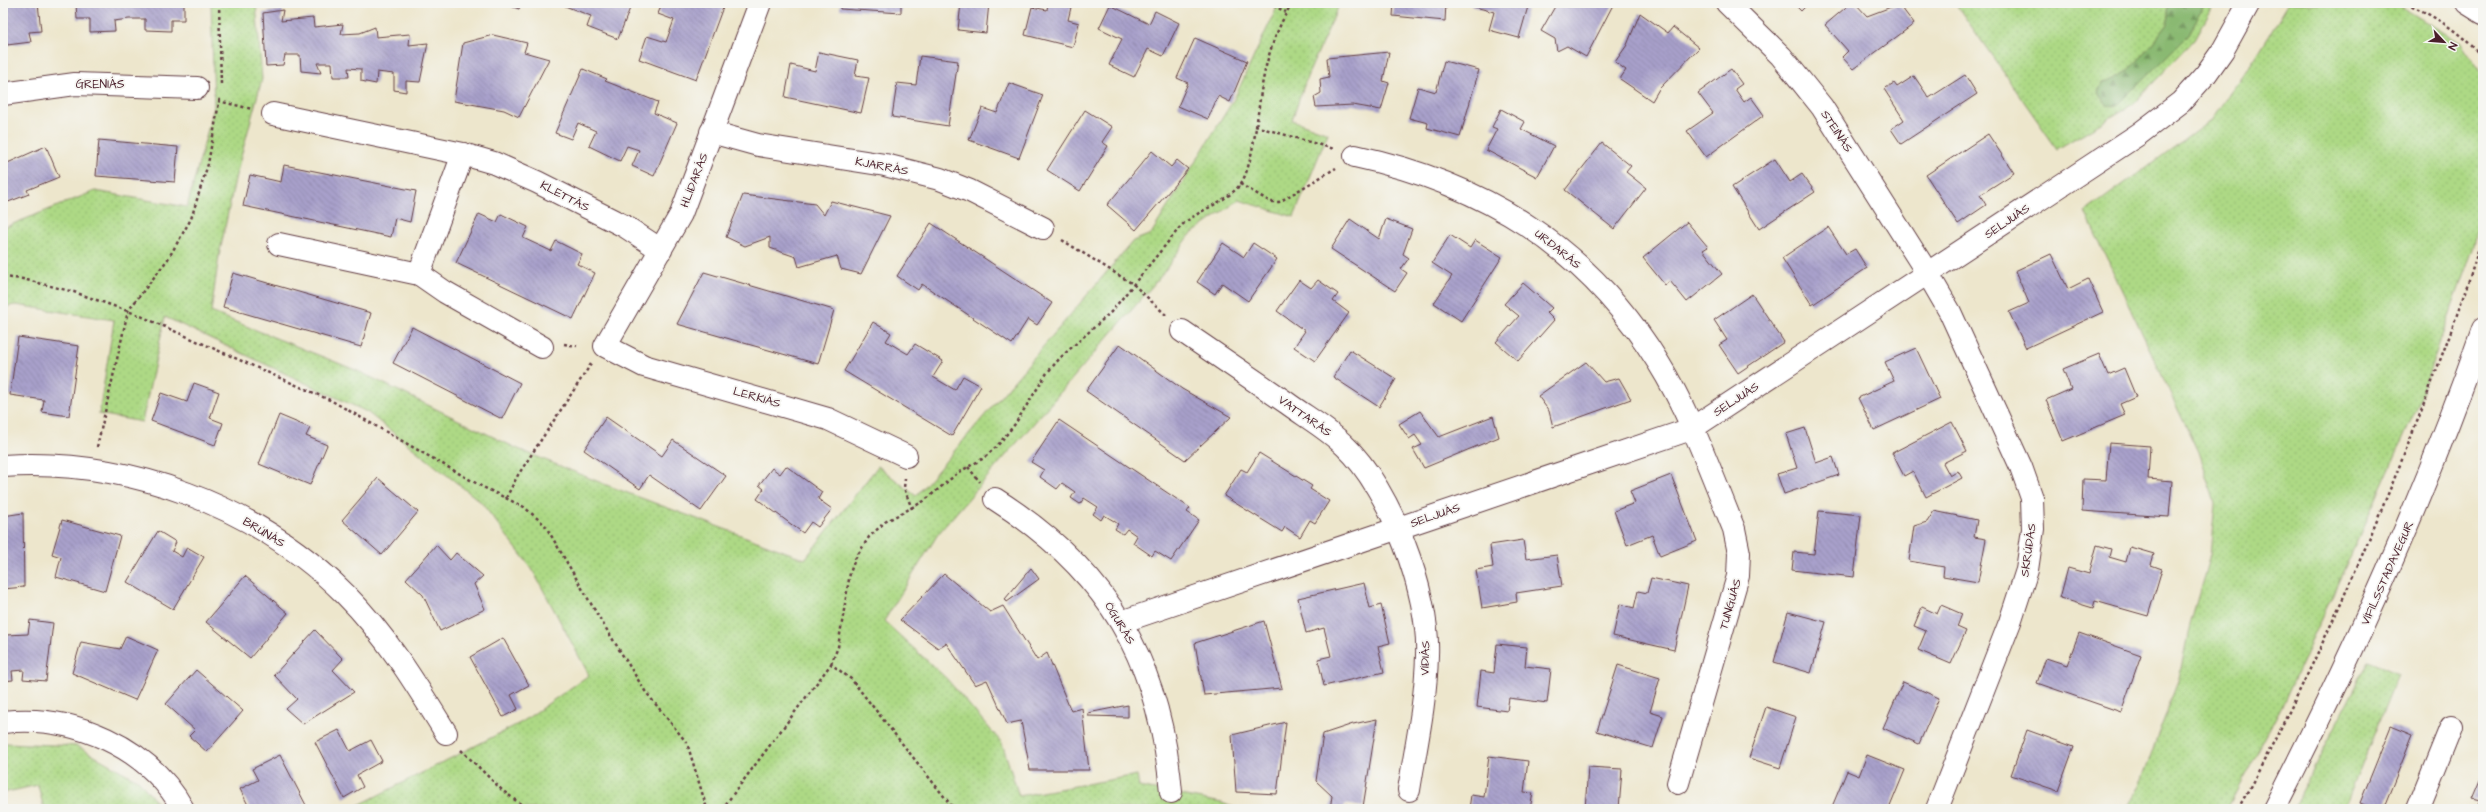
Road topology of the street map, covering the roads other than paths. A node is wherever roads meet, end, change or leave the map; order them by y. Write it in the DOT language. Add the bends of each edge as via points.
graph roads {
  1 [pos="760,3"];
  2 [pos="1727,3"];
  3 [pos="2249,3"];
  4 [pos="2467,3"];
  5 [pos="2483,13"];
  6 [pos="197,88"];
  7 [pos="3,94"];
  8 [pos="273,114"];
  9 [pos="712,132"];
  10 [pos="463,154"];
  11 [pos="1355,156"];
  12 [pos="1043,228"];
  13 [pos="279,244"];
  14 [pos="661,250"];
  15 [pos="419,274"];
  16 [pos="1928,274"];
  17 [pos="2483,329"];
  18 [pos="1182,331"];
  19 [pos="542,346"];
  20 [pos="605,346"];
  21 [pos="1691,429"];
  22 [pos="906,456"];
  23 [pos="3,466"];
  24 [pos="995,498"];
  25 [pos="1397,528"];
  26 [pos="1121,622"];
  27 [pos="3,722"];
  28 [pos="2451,727"];
  29 [pos="446,734"];
  30 [pos="1678,783"];
  31 [pos="1409,790"];
  32 [pos="1171,792"];
  33 [pos="183,809"];
  34 [pos="1937,809"];
  35 [pos="2274,809"];
  36 [pos="2418,809"];
  1 -- 9 [label="street, HLÍÐARÁS"];
  2 -- 16 [label="street, STEINÁS" via="1781,56 1822,107"];
  3 -- 16 [label="street, SELJUÁS" via="2223,50 2181,102 2139,134"];
  4 -- 5 [label="street"];
  6 -- 7 [label="street, GRENIÁS" via="75,84"];
  8 -- 10 [label="street, KLETTÁS"];
  9 -- 12 [label="street, KJARRÁS" via="758,145 885,165 940,180 977,194"];
  9 -- 14 [label="street, HLÍÐARÁS" via="681,214"];
  10 -- 14 [label="street, KLETTÁS" via="537,182 626,227"];
  10 -- 15 [label="street"];
  11 -- 21 [label="street, URÐARÁS" via="1428,175 1463,189 1528,225 1559,248 1592,279 1637,330 1662,369"];
  13 -- 15 [label="street"];
  14 -- 20 [label="street, HLÍÐARÁS"];
  15 -- 19 [label="street" via="445,292"];
  16 -- 21 [label="street, SELJUÁS"];
  16 -- 34 [label="street, SKRÚÐÁS" via="1950,312 2021,467 2032,498 2033,528 2027,570 2010,622"];
  17 -- 35 [label="street, VÍFILSSTAÐAVEGUR" via="2423,492 2381,588"];
  18 -- 25 [label="street, VATTARÁS" via="1345,445 1370,475"];
  20 -- 22 [label="street, LERKIÁS" via="644,366 828,419"];
  21 -- 25 [label="street, SELJUÁS"];
  21 -- 30 [label="street, TUNGUÁS" via="1734,529 1739,553 1738,576"];
  23 -- 29 [label="street, BRÚNÁS" via="56,465 125,475 191,494 228,510 258,528 309,562 349,599 411,676"];
  24 -- 26 [label="street, ÖGURÁS" via="1053,540 1097,587"];
  25 -- 26 [label="street, SELJUÁS"];
  25 -- 31 [label="street, VÍÐIÁS" via="1412,566 1425,621 1427,655 1421,716"];
  26 -- 32 [label="street, ÖGURÁS" via="1138,654 1162,721"];
  27 -- 33 [label="street" via="40,720 64,724 111,740 148,766"];
  28 -- 36 [label="street"];
}
